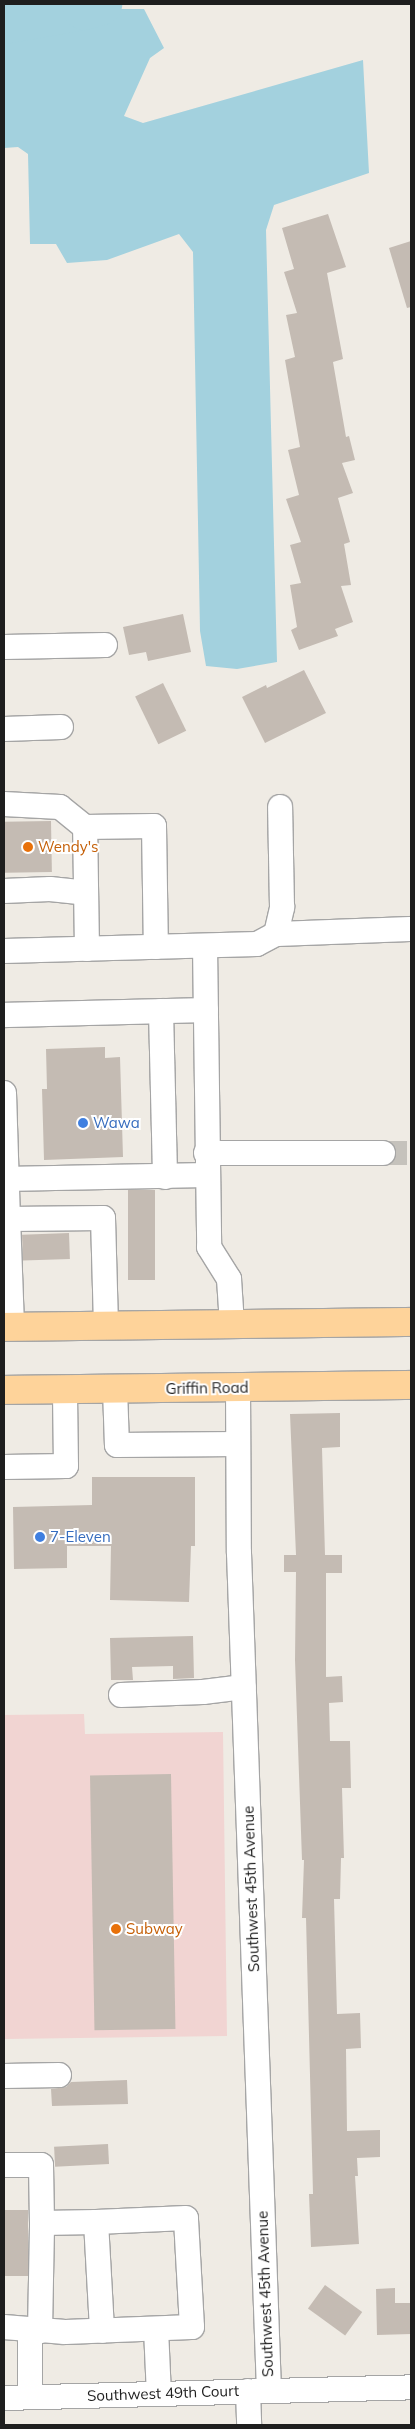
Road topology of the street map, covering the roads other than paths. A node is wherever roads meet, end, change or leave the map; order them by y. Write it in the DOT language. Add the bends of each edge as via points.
graph roads {
  1 [pos="105,645"];
  2 [pos="4,647"];
  3 [pos="62,727"];
  4 [pos="4,729"];
  5 [pos="4,804"];
  6 [pos="280,807"];
  7 [pos="85,827"];
  8 [pos="4,891"];
  9 [pos="86,893"];
  10 [pos="411,929"];
  11 [pos="276,934"];
  12 [pos="205,946"];
  13 [pos="156,947"];
  14 [pos="87,949"];
  15 [pos="4,951"];
  16 [pos="206,1010"];
  17 [pos="161,1011"];
  18 [pos="4,1015"];
  19 [pos="4,1093"];
  20 [pos="4,1103"];
  21 [pos="5,1144"];
  22 [pos="382,1153"];
  23 [pos="207,1164"];
  24 [pos="165,1177"];
  25 [pos="6,1179"];
  26 [pos="8,1219"];
  27 [pos="411,1322"];
  28 [pos="232,1324"];
  29 [pos="106,1325"];
  30 [pos="8,1326"];
  31 [pos="411,1385"];
  32 [pos="238,1387"];
  33 [pos="115,1389"];
  34 [pos="4,1390"];
  35 [pos="65,1390"];
  36 [pos="238,1444"];
  37 [pos="4,1467"];
  38 [pos="244,1687"];
  39 [pos="121,1695"];
  40 [pos="59,2075"];
  41 [pos="4,2076"];
  42 [pos="4,2165"];
  43 [pos="96,2222"];
  44 [pos="42,2223"];
  45 [pos="4,2327"];
  46 [pos="156,2329"];
  47 [pos="35,2331"];
  48 [pos="102,2331"];
  49 [pos="411,2388"];
  50 [pos="258,2391"];
  51 [pos="159,2394"];
  52 [pos="30,2397"];
  53 [pos="4,2398"];
  54 [pos="249,2425"];
  1 -- 2 [label="street"];
  3 -- 4 [label="street"];
  5 -- 7 [label="street" via="60,807"];
  6 -- 11 [label="street" via="282,907"];
  7 -- 9 [label="street"];
  7 -- 13 [label="street" via="154,826"];
  8 -- 9 [label="street" via="50,889"];
  9 -- 14 [label="street"];
  10 -- 11 [label="street"];
  11 -- 12 [label="street" via="257,944"];
  12 -- 13 [label="street"];
  12 -- 16 [label="street"];
  13 -- 14 [label="street"];
  14 -- 15 [label="street"];
  16 -- 17 [label="street"];
  16 -- 23 [label="street"];
  17 -- 18 [label="street"];
  17 -- 24 [label="street"];
  19 -- 20 [label="street"];
  20 -- 21 [label="street"];
  21 -- 25 [label="street"];
  22 -- 23 [label="street"];
  23 -- 24 [label="street"];
  23 -- 28 [label="street" via="209,1247 229,1279"];
  24 -- 25 [label="street"];
  25 -- 26 [label="street"];
  26 -- 29 [label="street" via="103,1218"];
  26 -- 30 [label="street"];
  27 -- 28 [label="main road"];
  28 -- 29 [label="main road"];
  29 -- 30 [label="main road"];
  31 -- 32 [label="main road, Griffin Road"];
  32 -- 33 [label="main road, Griffin Road"];
  32 -- 36 [label="street, Southwest 45th Avenue"];
  33 -- 35 [label="main road, Griffin Road"];
  33 -- 36 [label="street" via="117,1445"];
  34 -- 35 [label="main road, Griffin Road"];
  35 -- 37 [label="street" via="66,1466"];
  36 -- 38 [label="street, Southwest 45th Avenue"];
  38 -- 39 [label="street"];
  38 -- 50 [label="street, Southwest 45th Avenue"];
  40 -- 41 [label="street"];
  42 -- 44 [label="street" via="41,2165"];
  43 -- 44 [label="street"];
  43 -- 46 [label="street" via="186,2218 192,2327"];
  43 -- 48 [label="street"];
  44 -- 47 [label="street"];
  45 -- 47 [label="street"];
  46 -- 48 [label="street"];
  46 -- 51 [label="street"];
  47 -- 48 [label="street"];
  47 -- 52 [label="street"];
  49 -- 50 [label="street, Southwest 49th Court"];
  50 -- 51 [label="street, Southwest 49th Court"];
  50 -- 54 [label="street, Southwest 45th Avenue"];
  51 -- 52 [label="street, Southwest 49th Court"];
  52 -- 53 [label="street, Southwest 49th Court"];
}
